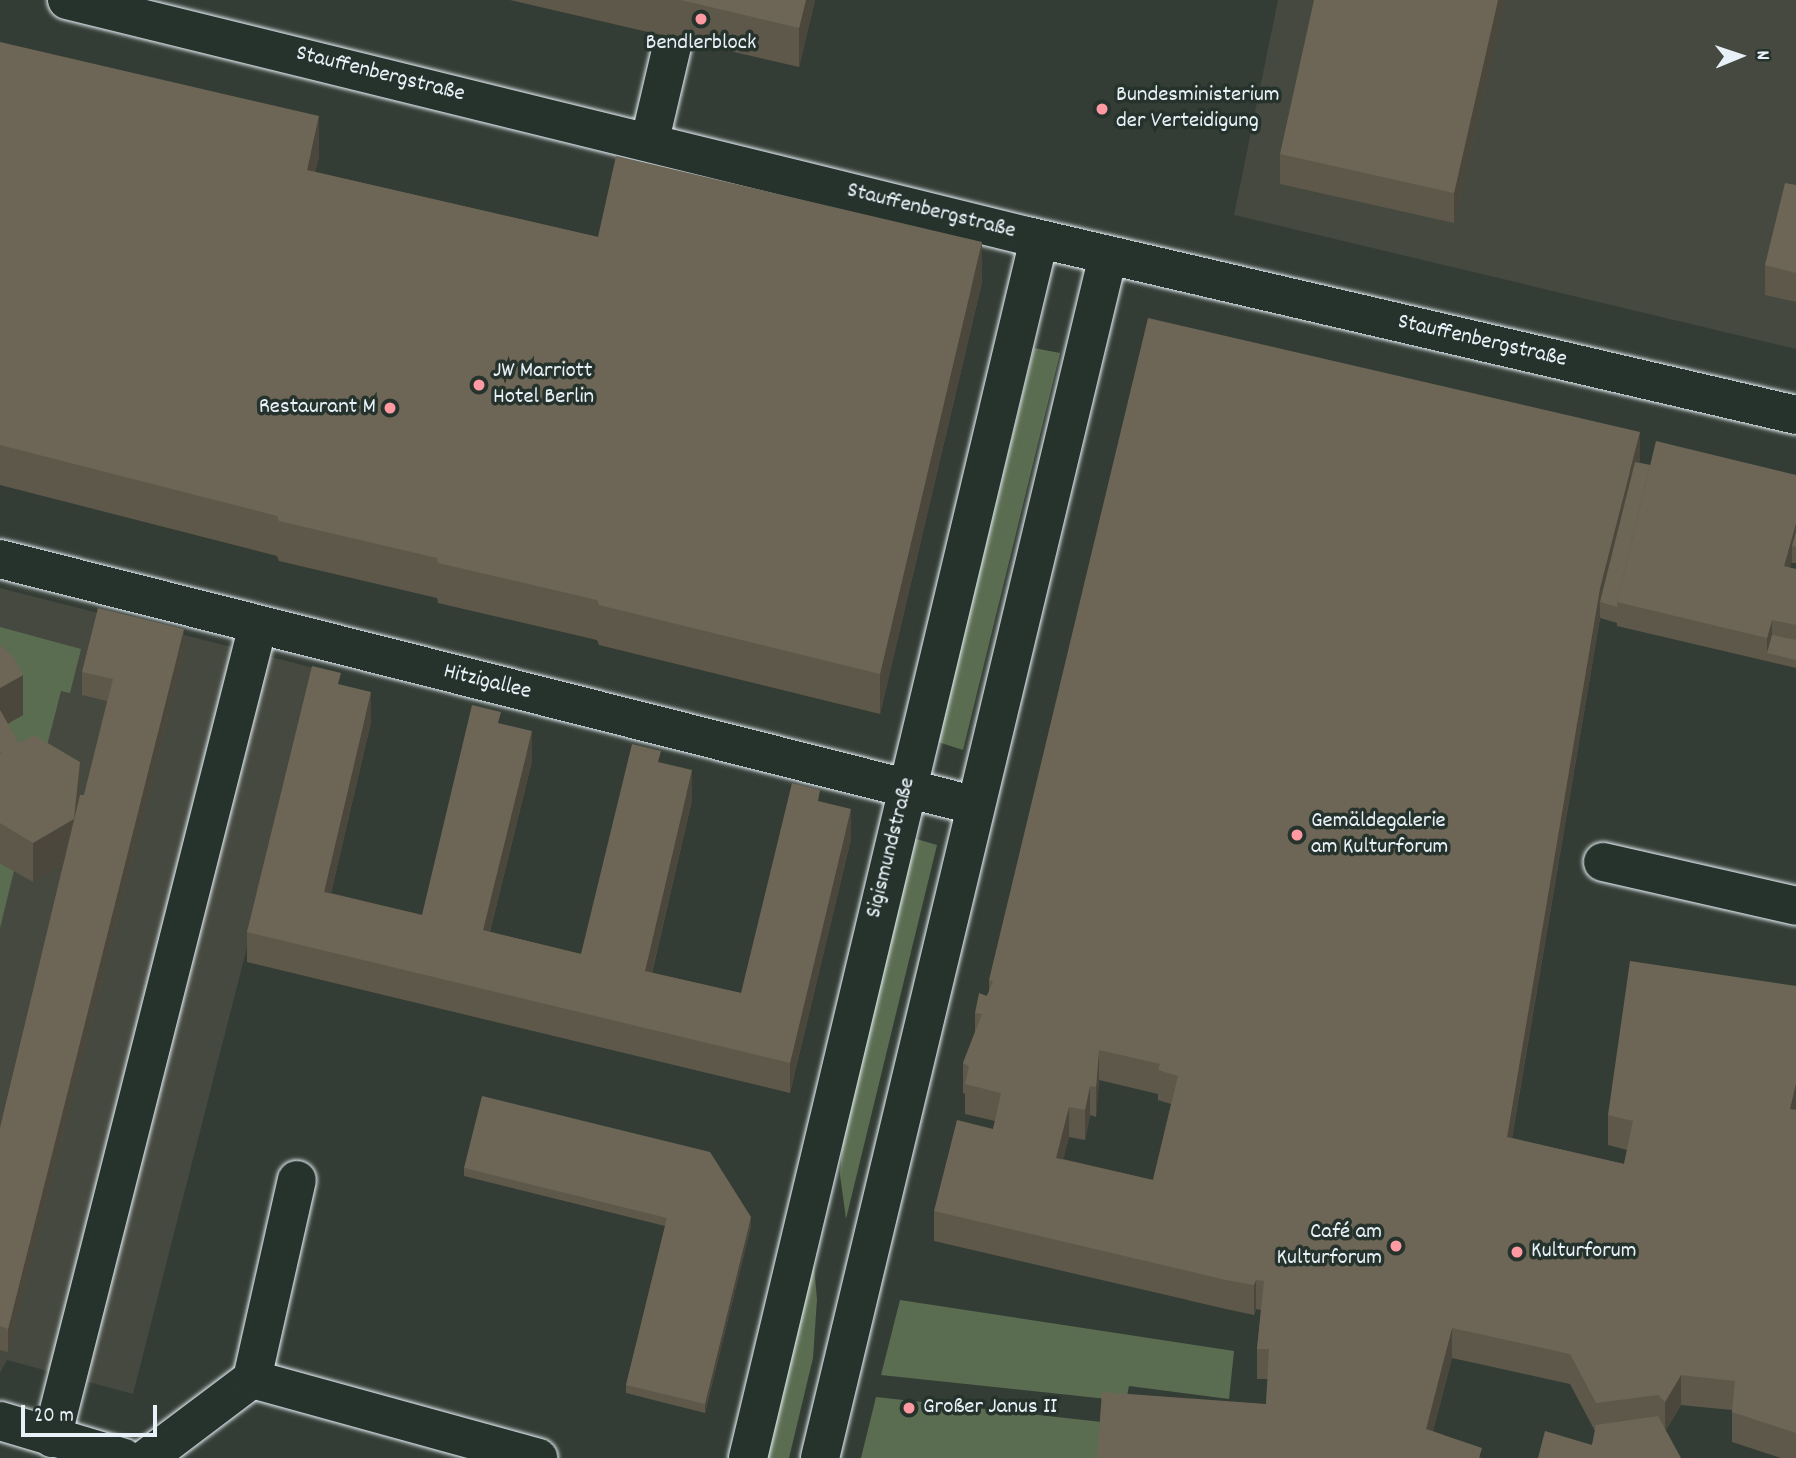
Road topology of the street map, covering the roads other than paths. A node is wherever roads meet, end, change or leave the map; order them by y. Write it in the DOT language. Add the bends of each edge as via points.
graph roads {
  1 [pos="67,0"];
  2 [pos="674,38"];
  3 [pos="650,141"];
  4 [pos="1039,239"];
  5 [pos="1108,256"];
  6 [pos="1796,415"];
  7 [pos="0,559"];
  8 [pos="258,625"];
  9 [pos="906,789"];
  10 [pos="973,805"];
  11 [pos="1603,862"];
  12 [pos="1796,906"];
  13 [pos="298,1180"];
  14 [pos="252,1379"];
  15 [pos="0,1421"];
  16 [pos="52,1438"];
  17 [pos="124,1458"];
  18 [pos="147,1458"];
  19 [pos="538,1458"];
  20 [pos="748,1458"];
  21 [pos="820,1458"];
  1 -- 3 [label="street, Stauffenbergstraße"];
  2 -- 3 [label="street"];
  3 -- 4 [label="street, Stauffenbergstraße"];
  4 -- 5 [label="street, Stauffenbergstraße"];
  4 -- 9 [label="street, Sigismundstraße"];
  5 -- 6 [label="street, Stauffenbergstraße"];
  5 -- 10 [label="street"];
  7 -- 8 [label="street, Hitzigallee"];
  8 -- 9 [label="street, Hitzigallee"];
  8 -- 16 [label="street"];
  9 -- 10 [label="street, Hitzigallee"];
  9 -- 20 [label="street, Sigismundstraße"];
  10 -- 21 [label="street"];
  11 -- 12 [label="street"];
  13 -- 14 [label="street"];
  14 -- 18 [label="street"];
  14 -- 19 [label="street"];
  15 -- 16 [label="street"];
  16 -- 17 [label="street"];
}
